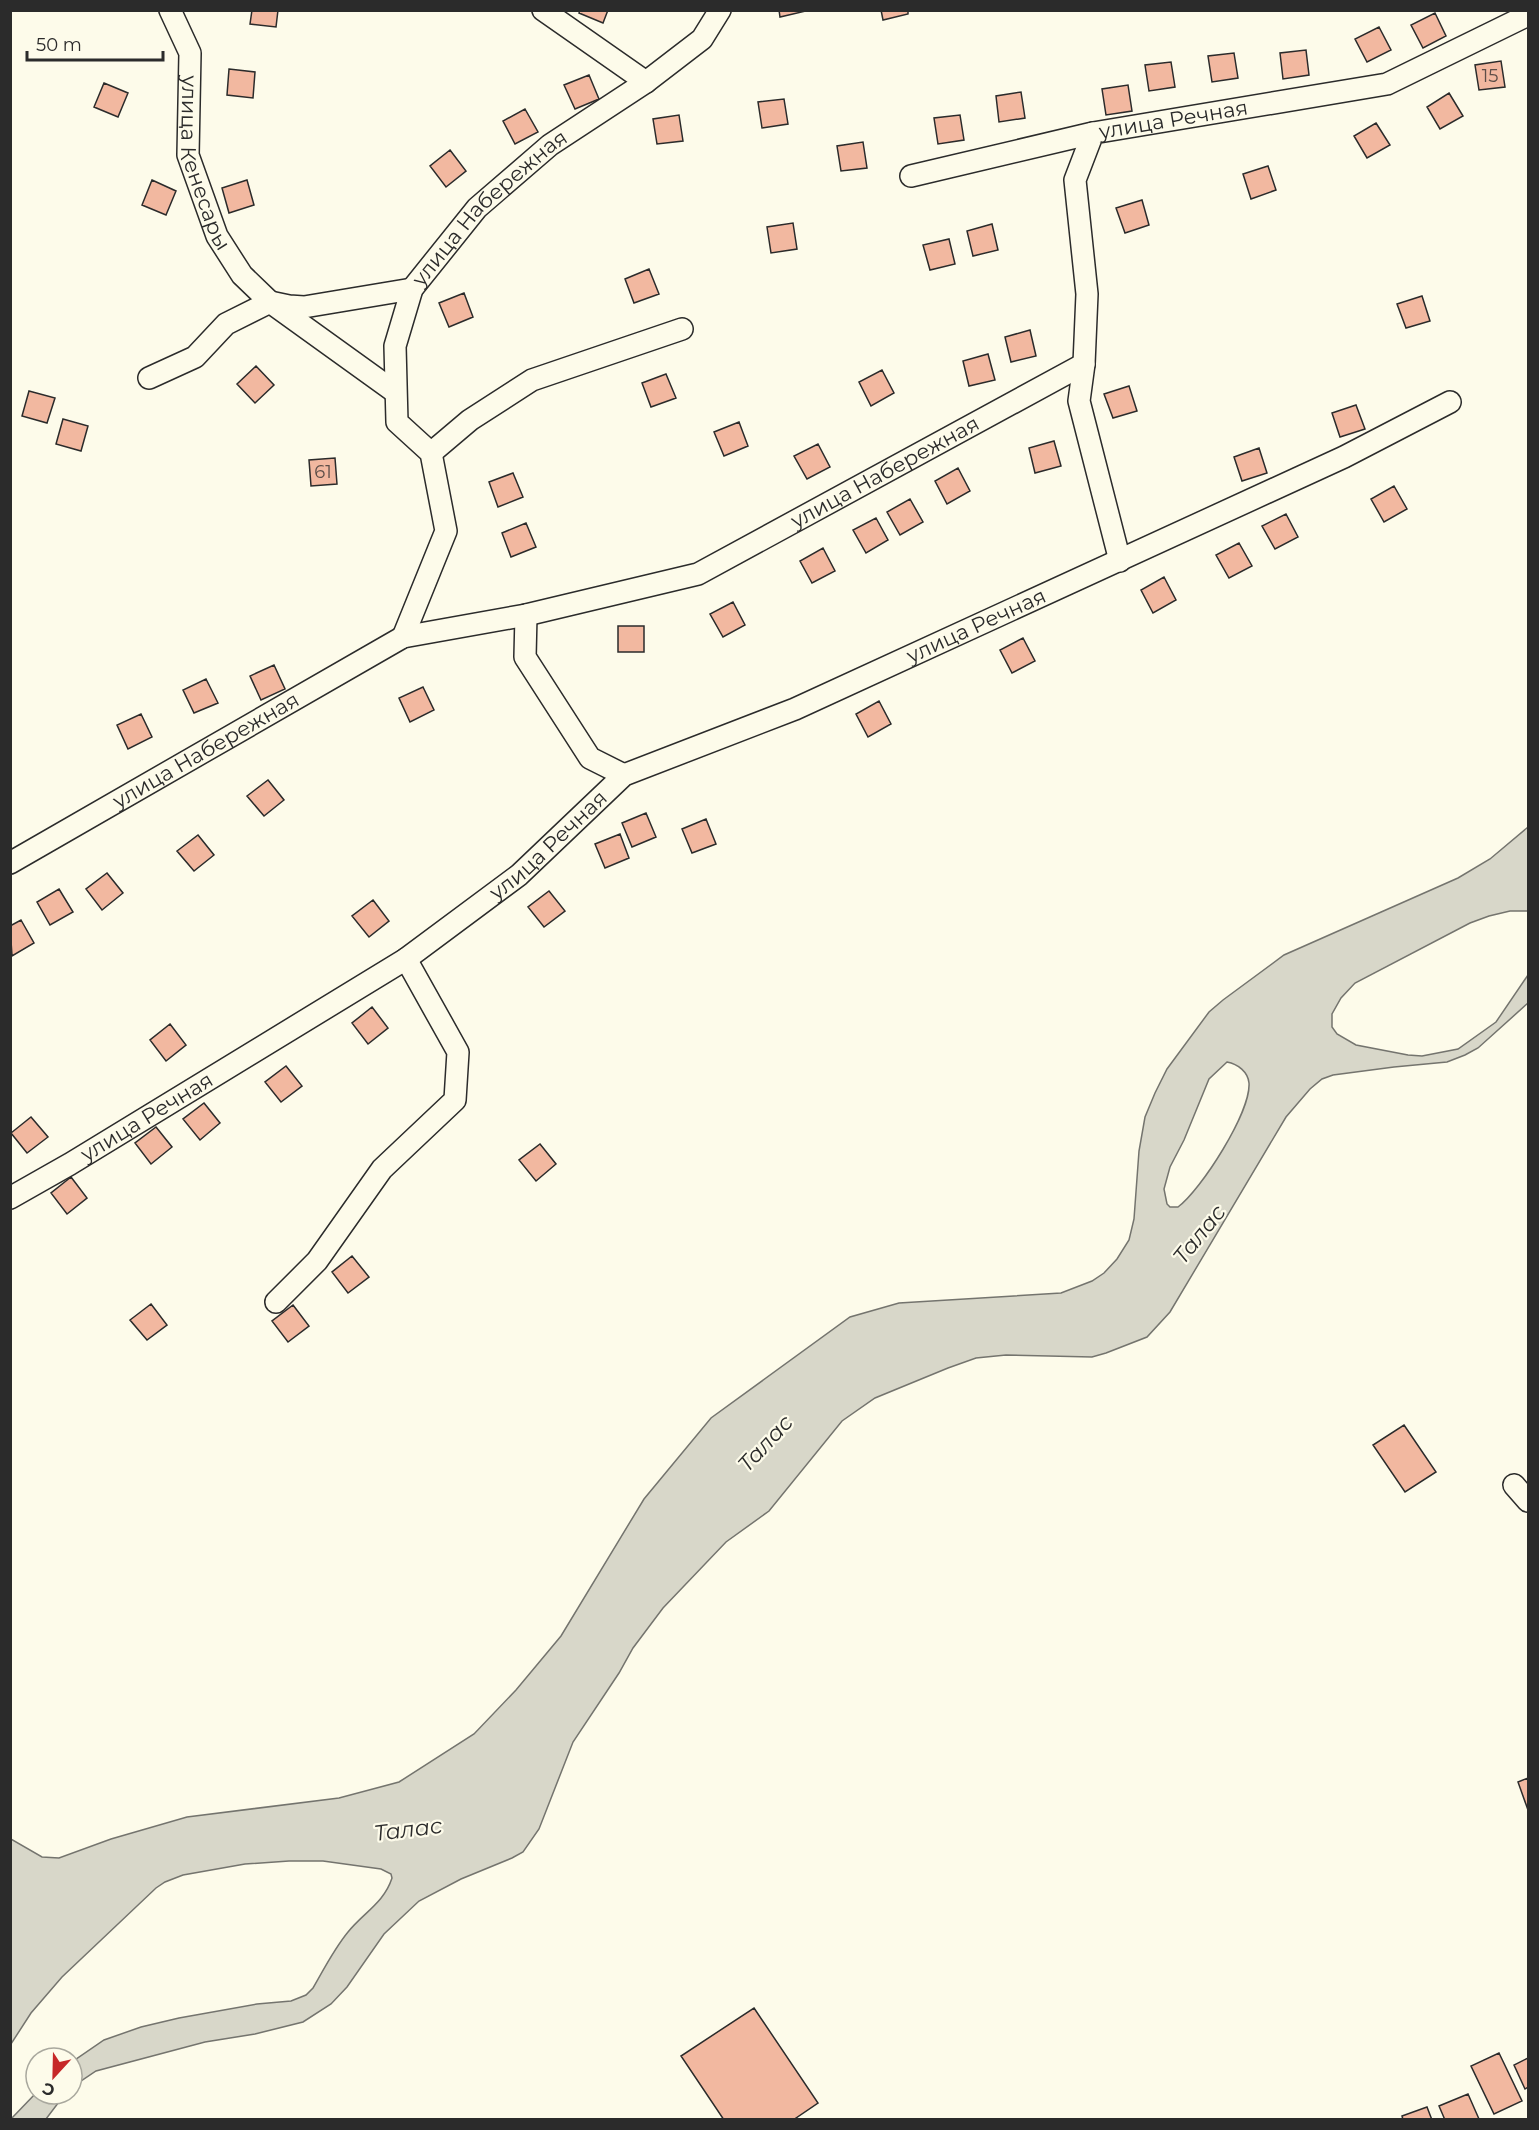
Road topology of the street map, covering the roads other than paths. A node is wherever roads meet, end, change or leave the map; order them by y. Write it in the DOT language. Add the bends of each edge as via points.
graph roads {
  1 [pos="170,10"];
  2 [pos="543,10"];
  3 [pos="720,10"];
  4 [pos="1528,15"];
  5 [pos="646,82"];
  6 [pos="1093,133"];
  7 [pos="911,176"];
  8 [pos="412,290"];
  9 [pos="270,302"];
  10 [pos="682,328"];
  11 [pos="1084,364"];
  12 [pos="149,378"];
  13 [pos="395,392"];
  14 [pos="1450,402"];
  15 [pos="431,453"];
  16 [pos="1120,561"];
  17 [pos="526,615"];
  18 [pos="403,638"];
  19 [pos="624,775"];
  20 [pos="10,863"];
  21 [pos="406,959"];
  22 [pos="10,1198"];
  23 [pos="276,1302"];
  24 [pos="1514,1485"];
  25 [pos="1528,1501"];
  1 -- 9 [label="street, улица Кенесары" via="190,53 188,155 218,236 242,275"];
  2 -- 5 [label="street"];
  3 -- 5 [label="street, улица Набережная" via="702,39"];
  4 -- 6 [label="street, улица Речная" via="1387,84"];
  5 -- 8 [label="street, улица Набережная" via="550,145 477,208"];
  6 -- 7 [label="street"];
  6 -- 11 [label="street, улица Речная" via="1075,180 1087,294"];
  8 -- 9 [label="street" via="304,306"];
  8 -- 13 [label="street, улица Набережная" via="395,346"];
  9 -- 12 [label="street" via="226,324 195,357"];
  9 -- 13 [label="street, улица Кенесары"];
  10 -- 15 [label="street" via="532,380 470,420"];
  11 -- 16 [label="street, улица Речная" via="1079,401"];
  11 -- 17 [label="street, улица Набережная" via="698,574"];
  13 -- 15 [label="street, улица Набережная" via="397,422"];
  14 -- 16 [label="street, улица Речная" via="1344,458"];
  15 -- 18 [label="street" via="446,531"];
  16 -- 19 [label="street, улица Речная" via="795,709"];
  17 -- 18 [label="street, улица Набережная"];
  17 -- 19 [label="street" via="525,657 590,758"];
  18 -- 20 [label="street, улица Набережная"];
  19 -- 21 [label="street, улица Речная" via="519,875"];
  21 -- 22 [label="street, улица Речная"];
  21 -- 23 [label="street" via="458,1052 455,1100 382,1169 317,1261"];
  24 -- 25 [label="street"];
}
